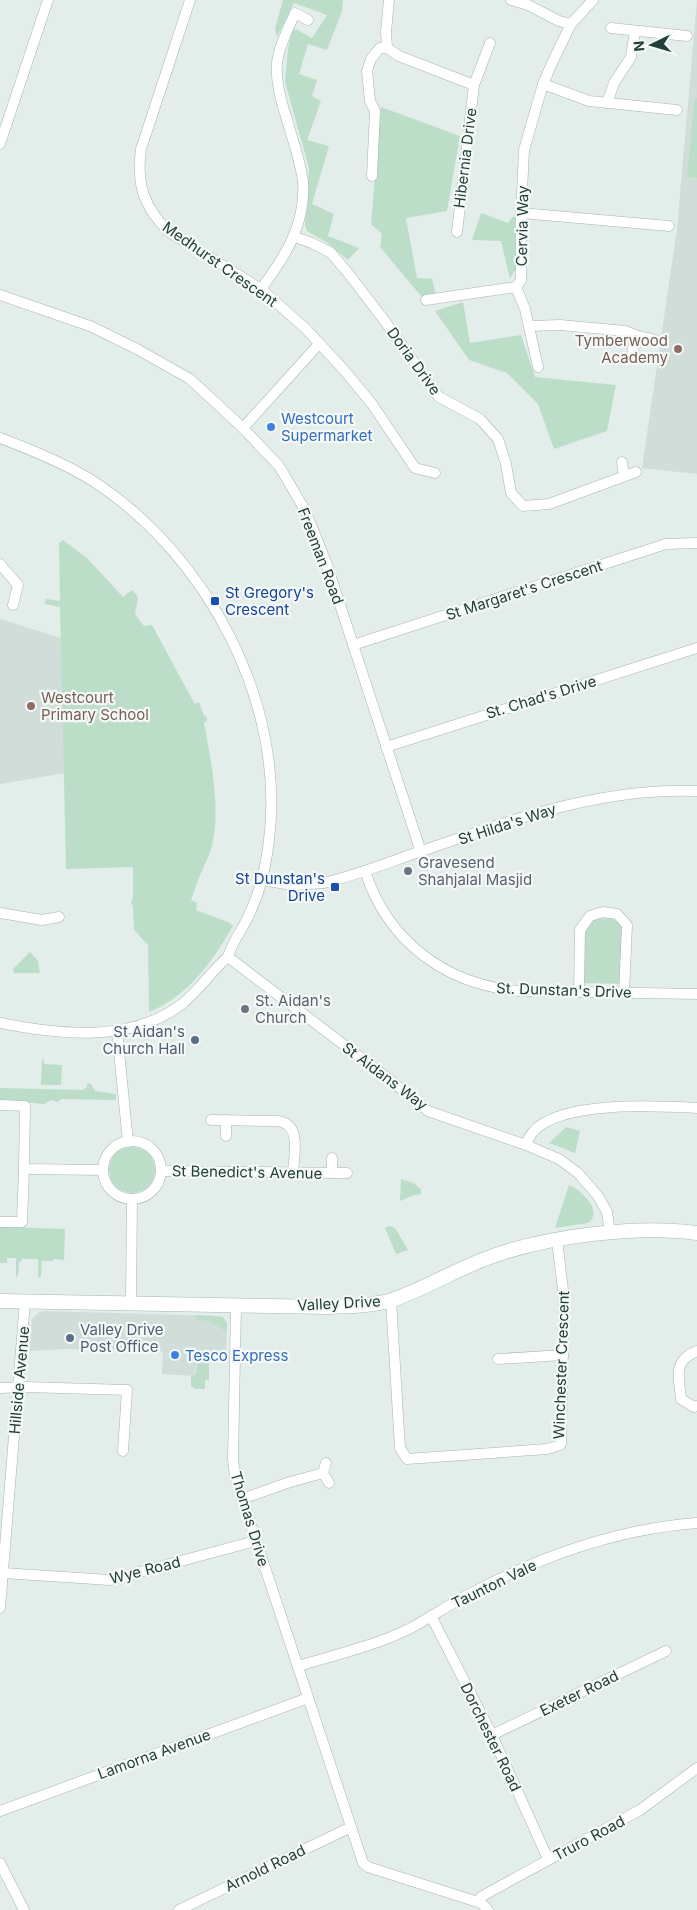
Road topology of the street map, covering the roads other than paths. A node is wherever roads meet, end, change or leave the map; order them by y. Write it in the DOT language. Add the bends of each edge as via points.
graph roads {
  1 [pos="48,0"];
  2 [pos="190,0"];
  3 [pos="389,0"];
  4 [pos="511,0"];
  5 [pos="593,0"];
  6 [pos="308,20"];
  7 [pos="571,24"];
  8 [pos="611,28"];
  9 [pos="635,31"];
  10 [pos="687,36"];
  11 [pos="490,43"];
  12 [pos="387,48"];
  13 [pos="543,84"];
  14 [pos="474,85"];
  15 [pos="608,103"];
  16 [pos="677,110"];
  17 [pos="0,144"];
  18 [pos="372,176"];
  19 [pos="521,213"];
  20 [pos="668,226"];
  21 [pos="457,232"];
  22 [pos="295,237"];
  23 [pos="516,287"];
  24 [pos="261,289"];
  25 [pos="0,295"];
  26 [pos="426,300"];
  27 [pos="529,326"];
  28 [pos="635,335"];
  29 [pos="656,340"];
  30 [pos="319,344"];
  31 [pos="632,356"];
  32 [pos="538,366"];
  33 [pos="243,428"];
  34 [pos="0,438"];
  35 [pos="622,462"];
  36 [pos="636,472"];
  37 [pos="435,473"];
  38 [pos="624,476"];
  39 [pos="697,543"];
  40 [pos="0,564"];
  41 [pos="13,605"];
  42 [pos="353,645"];
  43 [pos="697,648"];
  44 [pos="386,747"];
  45 [pos="697,792"];
  46 [pos="421,852"];
  47 [pos="365,871"];
  48 [pos="262,880"];
  49 [pos="0,913"];
  50 [pos="59,917"];
  51 [pos="228,957"];
  52 [pos="579,992"];
  53 [pos="624,993"];
  54 [pos="697,994"];
  55 [pos="0,1023"];
  56 [pos="117,1031"];
  57 [pos="0,1105"];
  58 [pos="697,1108"];
  59 [pos="211,1120"];
  60 [pos="226,1120"];
  61 [pos="226,1136"];
  62 [pos="128,1142"];
  63 [pos="526,1145"];
  64 [pos="332,1158"];
  65 [pos="24,1169"];
  66 [pos="104,1170"];
  67 [pos="161,1171"];
  68 [pos="293,1173"];
  69 [pos="332,1173"];
  70 [pos="347,1173"];
  71 [pos="132,1199"];
  72 [pos="0,1222"];
  73 [pos="610,1233"];
  74 [pos="697,1233"];
  75 [pos="558,1240"];
  76 [pos="391,1300"];
  77 [pos="0,1301"];
  78 [pos="25,1301"];
  79 [pos="131,1302"];
  80 [pos="236,1306"];
  81 [pos="697,1351"];
  82 [pos="564,1355"];
  83 [pos="498,1359"];
  84 [pos="0,1388"];
  85 [pos="18,1388"];
  86 [pos="697,1406"];
  87 [pos="123,1451"];
  88 [pos="329,1483"];
  89 [pos="242,1499"];
  90 [pos="697,1523"];
  91 [pos="256,1541"];
  92 [pos="3,1573"];
  93 [pos="0,1608"];
  94 [pos="431,1616"];
  95 [pos="666,1651"];
  96 [pos="298,1666"];
  97 [pos="308,1698"];
  98 [pos="492,1735"];
  99 [pos="697,1768"];
  100 [pos="0,1811"];
  101 [pos="351,1827"];
  102 [pos="548,1859"];
  103 [pos="0,1863"];
  104 [pos="479,1902"];
  105 [pos="24,1910"];
  106 [pos="179,1910"];
  107 [pos="488,1910"];
  1 -- 17 [label="street"];
  2 -- 24 [label="street, Medhurst Crescent" via="141,149 139,165 143,194 153,214 169,232"];
  3 -- 12 [label="street"];
  4 -- 7 [label="street"];
  5 -- 7 [label="street, Cervia Way"];
  6 -- 22 [label="street" via="295,14 281,44 277,64 278,85 303,182"];
  7 -- 13 [label="street, Cervia Way"];
  8 -- 9 [label="street"];
  9 -- 10 [label="street"];
  9 -- 15 [label="street" via="631,57 614,83"];
  11 -- 14 [label="street, Hibernia Drive"];
  12 -- 14 [label="street" via="399,56"];
  12 -- 18 [label="street" via="380,48 371,58 367,71 370,101 375,111"];
  13 -- 15 [label="street" via="583,100"];
  13 -- 19 [label="street, Cervia Way" via="524,150"];
  14 -- 21 [label="street, Hibernia Drive"];
  15 -- 16 [label="street"];
  19 -- 20 [label="street"];
  19 -- 23 [label="street, Cervia Way" via="521,280"];
  22 -- 24 [label="street"];
  22 -- 38 [label="street, Doria Drive" via="331,253 439,397 480,419 498,439 511,493 523,506 549,504"];
  23 -- 26 [label="street"];
  23 -- 27 [label="street, Cervia Way"];
  24 -- 30 [label="street, Medhurst Crescent"];
  25 -- 33 [label="street, Freeman Road" via="90,326 137,349 190,379"];
  27 -- 28 [label="street" via="568,326 626,331"];
  27 -- 32 [label="street, Cervia Way"];
  28 -- 29 [label="street"];
  28 -- 31 [label="street"];
  30 -- 33 [label="street"];
  30 -- 37 [label="street, Medhurst Crescent" via="372,404 415,468"];
  33 -- 42 [label="street, Freeman Road" via="279,466 305,510"];
  34 -- 48 [label="street" via="93,481 136,515 170,550 212,603 243,664 266,744 272,811"];
  35 -- 38 [label="street"];
  36 -- 38 [label="street, Doria Drive"];
  39 -- 42 [label="street, St Margaret's Crescent" via="666,544"];
  40 -- 41 [label="street" via="18,585"];
  42 -- 44 [label="street, Freeman Road"];
  43 -- 44 [label="street, St. Chad's Drive"];
  44 -- 46 [label="street, Freeman Road"];
  45 -- 46 [label="street, St Hilda's Way" via="673,790 594,799 518,819"];
  46 -- 47 [label="street, St Hilda's Way"];
  47 -- 48 [label="street, St Hilda's Way" via="308,885"];
  47 -- 52 [label="street, St. Dunstan's Drive" via="378,902 396,929 417,950 444,969 464,979 497,988"];
  48 -- 51 [label="street"];
  49 -- 50 [label="street" via="42,920"];
  51 -- 56 [label="street" via="176,1008 146,1023"];
  51 -- 63 [label="street, St Aidans Way" via="428,1111"];
  52 -- 53 [label="street, St. Dunstan's Drive"];
  52 -- 53 [label="street" via="580,930 590,916 603,912 617,914 627,926"];
  53 -- 54 [label="street, St. Dunstan's Drive"];
  55 -- 56 [label="street" via="62,1031"];
  56 -- 62 [label="street"];
  57 -- 65 [label="street" via="25,1106"];
  58 -- 63 [label="street" via="642,1105 569,1112 543,1124 533,1132"];
  59 -- 60 [label="street"];
  60 -- 61 [label="street"];
  60 -- 68 [label="street" via="277,1120 289,1124 294,1133"];
  62 -- 66 [label="street" via="110,1152"];
  62 -- 67 [label="street, St Benedict's Avenue" via="139,1142 151,1148 158,1157"];
  63 -- 73 [label="street, St Aidans Way" via="560,1159 578,1173 607,1212"];
  64 -- 69 [label="street, St Benedict's Avenue"];
  65 -- 66 [label="street"];
  65 -- 72 [label="street" via="22,1222"];
  66 -- 71 [label="street" via="105,1180 111,1189"];
  67 -- 68 [label="street, St Benedict's Avenue"];
  67 -- 71 [label="street, St Benedict's Avenue" via="153,1190 146,1196"];
  68 -- 69 [label="street, St Benedict's Avenue"];
  69 -- 70 [label="street, St Benedict's Avenue"];
  71 -- 79 [label="street"];
  73 -- 74 [label="street, Valley Drive" via="648,1230"];
  73 -- 75 [label="street, Valley Drive"];
  75 -- 76 [label="street, Valley Drive" via="493,1256"];
  75 -- 82 [label="street, Winchester Crescent" via="564,1293"];
  76 -- 80 [label="street, Valley Drive" via="329,1307"];
  76 -- 82 [label="street, Winchester Crescent" via="400,1448 407,1459 548,1449 562,1444"];
  77 -- 78 [label="street, Valley Drive"];
  78 -- 79 [label="street, Valley Drive"];
  78 -- 85 [label="street, Hillside Avenue"];
  79 -- 80 [label="street, Valley Drive"];
  80 -- 89 [label="street, Thomas Drive" via="233,1467"];
  81 -- 86 [label="street" via="686,1355 678,1367 681,1399"];
  82 -- 83 [label="street"];
  84 -- 85 [label="street"];
  85 -- 87 [label="street" via="131,1390"];
  85 -- 92 [label="street, Hillside Avenue"];
  88 -- 89 [label="street" via="325,1468"];
  89 -- 91 [label="street, Thomas Drive"];
  90 -- 94 [label="street, Taunton Vale" via="644,1529 532,1563"];
  91 -- 92 [label="street, Wye Road" via="110,1580"];
  91 -- 96 [label="street, Thomas Drive"];
  92 -- 93 [label="street, Hillside Avenue"];
  94 -- 96 [label="street, Taunton Vale" via="382,1640"];
  94 -- 98 [label="street, Dorchester Road"];
  95 -- 98 [label="street, Exeter Road"];
  96 -- 97 [label="street"];
  97 -- 100 [label="street, Lamorna Avenue"];
  97 -- 101 [label="street"];
  98 -- 102 [label="street, Dorchester Road"];
  99 -- 102 [label="street, Truro Road" via="640,1810"];
  101 -- 104 [label="street" via="366,1867"];
  101 -- 106 [label="street, Arnold Road"];
  102 -- 104 [label="street, Truro Road" via="482,1896"];
  103 -- 105 [label="street"];
  104 -- 107 [label="street"];
}
